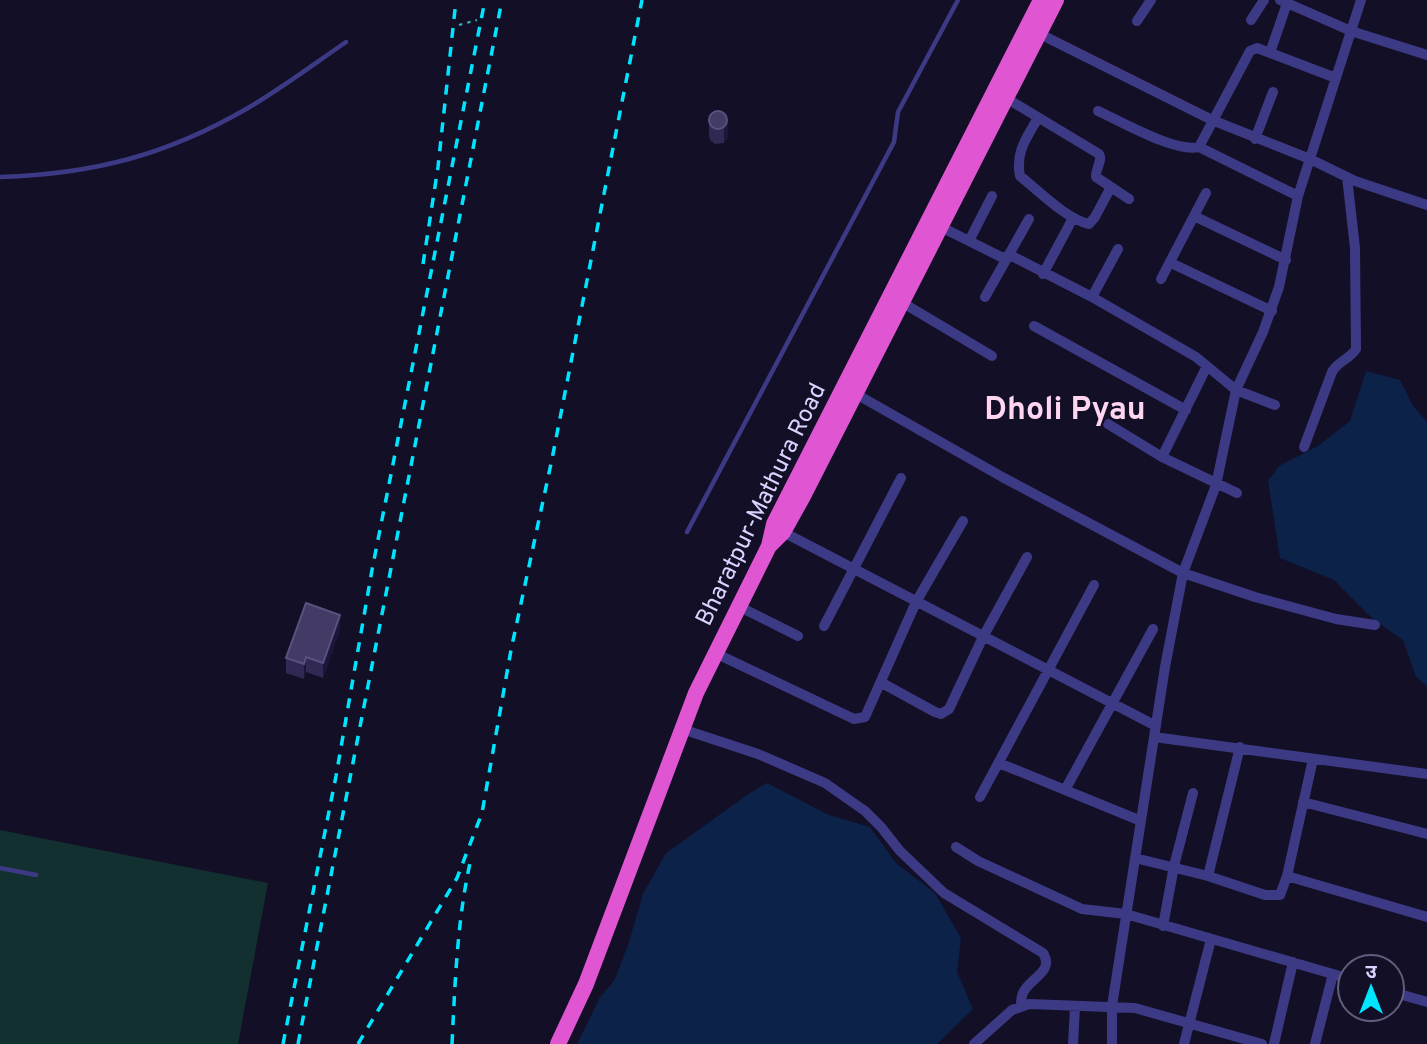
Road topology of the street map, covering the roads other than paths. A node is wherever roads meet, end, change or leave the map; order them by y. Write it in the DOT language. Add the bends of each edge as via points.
graph roads {
  1 [pos="958,0"];
  2 [pos="1041,0"];
  3 [pos="1056,0"];
  4 [pos="1151,0"];
  5 [pos="1264,0"];
  6 [pos="1361,0"];
  7 [pos="1284,1"];
  8 [pos="1251,20"];
  9 [pos="1138,22"];
  10 [pos="1351,32"];
  11 [pos="1038,33"];
  12 [pos="346,42"];
  13 [pos="1270,53"];
  14 [pos="1427,55"];
  15 [pos="1336,78"];
  16 [pos="1273,92"];
  17 [pos="1006,98"];
  18 [pos="1098,111"];
  19 [pos="1038,118"];
  20 [pos="1212,120"];
  21 [pos="986,124"];
  22 [pos="1255,139"];
  23 [pos="1199,147"];
  24 [pos="1310,159"];
  25 [pos="0,177"];
  26 [pos="1347,177"];
  27 [pos="1111,187"];
  28 [pos="1206,193"];
  29 [pos="992,196"];
  30 [pos="1298,196"];
  31 [pos="1129,199"];
  32 [pos="1427,205"];
  33 [pos="1195,216"];
  34 [pos="1073,218"];
  35 [pos="1029,219"];
  36 [pos="941,227"];
  37 [pos="969,241"];
  38 [pos="1118,249"];
  39 [pos="1008,257"];
  40 [pos="1286,260"];
  41 [pos="1171,263"];
  42 [pos="1043,274"];
  43 [pos="1161,279"];
  44 [pos="985,297"];
  45 [pos="1092,297"];
  46 [pos="903,303"];
  47 [pos="1272,311"];
  48 [pos="1034,326"];
  49 [pos="992,356"];
  50 [pos="1207,366"];
  51 [pos="1236,390"];
  52 [pos="856,394"];
  53 [pos="1275,404"];
  54 [pos="1186,410"];
  55 [pos="1108,425"];
  56 [pos="1304,447"];
  57 [pos="1162,457"];
  58 [pos="901,478"];
  59 [pos="1216,485"];
  60 [pos="1237,494"];
  61 [pos="963,521"];
  62 [pos="687,532"];
  63 [pos="783,532"];
  64 [pos="769,546"];
  65 [pos="1027,557"];
  66 [pos="854,570"];
  67 [pos="1183,573"];
  68 [pos="1094,585"];
  69 [pos="916,602"];
  70 [pos="738,606"];
  71 [pos="1375,625"];
  72 [pos="824,626"];
  73 [pos="1153,629"];
  74 [pos="797,636"];
  75 [pos="983,637"];
  76 [pos="715,653"];
  77 [pos="1049,671"];
  78 [pos="882,683"];
  79 [pos="1111,703"];
  80 [pos="682,729"];
  81 [pos="1155,731"];
  82 [pos="1240,747"];
  83 [pos="1313,759"];
  84 [pos="999,763"];
  85 [pos="1427,774"];
  86 [pos="1065,790"];
  87 [pos="1193,793"];
  88 [pos="980,797"];
  89 [pos="1303,802"];
  90 [pos="1141,821"];
  91 [pos="1427,834"];
  92 [pos="956,847"];
  93 [pos="1135,858"];
  94 [pos="1174,866"];
  95 [pos="0,867"];
  96 [pos="36,875"];
  97 [pos="1208,876"];
  98 [pos="1287,876"];
  99 [pos="1126,914"];
  100 [pos="1427,917"];
  101 [pos="1163,926"];
  102 [pos="1211,939"];
  103 [pos="1293,962"];
  104 [pos="1333,975"];
  105 [pos="1336,976"];
  106 [pos="1406,996"];
  107 [pos="1427,1002"];
  108 [pos="1021,1005"];
  109 [pos="1112,1006"];
  110 [pos="1075,1007"];
  111 [pos="1191,1022"];
  112 [pos="558,1044"];
  113 [pos="974,1044"];
  114 [pos="1073,1044"];
  115 [pos="1112,1044"];
  116 [pos="1184,1044"];
  117 [pos="1262,1044"];
  118 [pos="1274,1044"];
  119 [pos="1315,1044"];
  1 -- 62 [label="lane" via="898,112 894,142"];
  2 -- 21 [label="highway, Bharatpur-Mathura Road"];
  3 -- 11 [label="highway, Bharatpur-Mathura Road"];
  4 -- 9 [label="street"];
  5 -- 8 [label="street"];
  6 -- 10 [label="street"];
  7 -- 10 [label="street"];
  7 -- 13 [label="street"];
  10 -- 14 [label="street"];
  10 -- 15 [label="street"];
  11 -- 17 [label="highway, Bharatpur-Mathura Road"];
  11 -- 20 [label="street"];
  12 -- 25 [label="lane" via="250,107 171,145 126,162"];
  13 -- 15 [label="street"];
  13 -- 20 [label="street" via="1257,48 1250,51"];
  15 -- 24 [label="street"];
  16 -- 22 [label="street"];
  17 -- 19 [label="street"];
  17 -- 21 [label="highway, Bharatpur-Mathura Road"];
  18 -- 23 [label="street" via="1178,148"];
  19 -- 27 [label="street" via="1099,154 1096,177"];
  19 -- 34 [label="street" via="1020,149 1020,176"];
  20 -- 22 [label="street"];
  20 -- 23 [label="street"];
  21 -- 36 [label="highway, Bharatpur-Mathura Road"];
  21 -- 64 [label="highway, Bharatpur-Mathura Road" via="774,524"];
  22 -- 24 [label="street"];
  23 -- 30 [label="street"];
  24 -- 26 [label="street"];
  24 -- 30 [label="street"];
  26 -- 32 [label="street"];
  26 -- 56 [label="street" via="1355,248 1356,349 1336,364"];
  27 -- 31 [label="street"];
  27 -- 34 [label="street" via="1092,222"];
  28 -- 33 [label="street"];
  29 -- 37 [label="street"];
  30 -- 40 [label="street"];
  33 -- 40 [label="street"];
  33 -- 41 [label="street"];
  34 -- 42 [label="street"];
  35 -- 39 [label="street"];
  36 -- 37 [label="street"];
  36 -- 46 [label="highway, Bharatpur-Mathura Road"];
  37 -- 39 [label="street"];
  38 -- 45 [label="street"];
  39 -- 42 [label="street"];
  39 -- 44 [label="street"];
  40 -- 47 [label="street"];
  41 -- 43 [label="street"];
  41 -- 47 [label="street"];
  42 -- 45 [label="street"];
  45 -- 50 [label="street"];
  46 -- 49 [label="street"];
  46 -- 52 [label="highway, Bharatpur-Mathura Road"];
  47 -- 51 [label="street"];
  48 -- 54 [label="street"];
  50 -- 51 [label="street"];
  50 -- 54 [label="street"];
  51 -- 53 [label="street"];
  51 -- 59 [label="street"];
  52 -- 63 [label="highway, Bharatpur-Mathura Road"];
  52 -- 67 [label="street"];
  54 -- 57 [label="street"];
  55 -- 57 [label="street"];
  57 -- 59 [label="street"];
  58 -- 66 [label="street"];
  59 -- 60 [label="street"];
  59 -- 67 [label="street"];
  61 -- 69 [label="street"];
  63 -- 64 [label="highway, Bharatpur-Mathura Road"];
  63 -- 66 [label="street"];
  64 -- 70 [label="highway, Bharatpur-Mathura Road"];
  65 -- 75 [label="street"];
  66 -- 69 [label="street"];
  66 -- 72 [label="street"];
  67 -- 71 [label="street" via="1336,619"];
  67 -- 81 [label="street"];
  68 -- 77 [label="street"];
  69 -- 75 [label="street"];
  69 -- 78 [label="street"];
  70 -- 74 [label="street"];
  70 -- 76 [label="highway, Bharatpur-Mathura Road"];
  73 -- 79 [label="street"];
  75 -- 77 [label="street"];
  75 -- 78 [label="street" via="949,709 942,714"];
  76 -- 78 [label="street" via="854,719 866,717"];
  76 -- 80 [label="highway, Bharatpur-Mathura Road"];
  77 -- 79 [label="street"];
  77 -- 84 [label="street"];
  79 -- 81 [label="street"];
  79 -- 86 [label="street"];
  80 -- 108 [label="street" via="825,783 865,811 944,893 1042,953 1045,968 1023,992"];
  80 -- 112 [label="highway, Bharatpur-Mathura Road" via="586,984"];
  81 -- 82 [label="street"];
  81 -- 90 [label="street"];
  82 -- 83 [label="street"];
  82 -- 97 [label="street"];
  83 -- 85 [label="street"];
  83 -- 89 [label="street"];
  84 -- 86 [label="street"];
  84 -- 88 [label="street"];
  86 -- 90 [label="street"];
  87 -- 94 [label="street"];
  89 -- 91 [label="street"];
  89 -- 98 [label="street"];
  90 -- 93 [label="street"];
  92 -- 99 [label="street" via="1082,909"];
  93 -- 94 [label="street"];
  93 -- 99 [label="street"];
  94 -- 97 [label="street"];
  94 -- 101 [label="street"];
  95 -- 96 [label="lane"];
  97 -- 98 [label="street" via="1273,896 1280,895"];
  98 -- 100 [label="street"];
  99 -- 101 [label="street"];
  99 -- 109 [label="street"];
  101 -- 102 [label="street"];
  102 -- 103 [label="street"];
  102 -- 111 [label="street"];
  103 -- 104 [label="street"];
  103 -- 118 [label="street"];
  104 -- 105 [label="street"];
  104 -- 119 [label="street"];
  106 -- 107 [label="street"];
  108 -- 110 [label="street"];
  108 -- 113 [label="street"];
  109 -- 110 [label="street"];
  109 -- 111 [label="street"];
  109 -- 115 [label="street"];
  110 -- 114 [label="street"];
  111 -- 116 [label="street"];
  111 -- 117 [label="street"];
}
